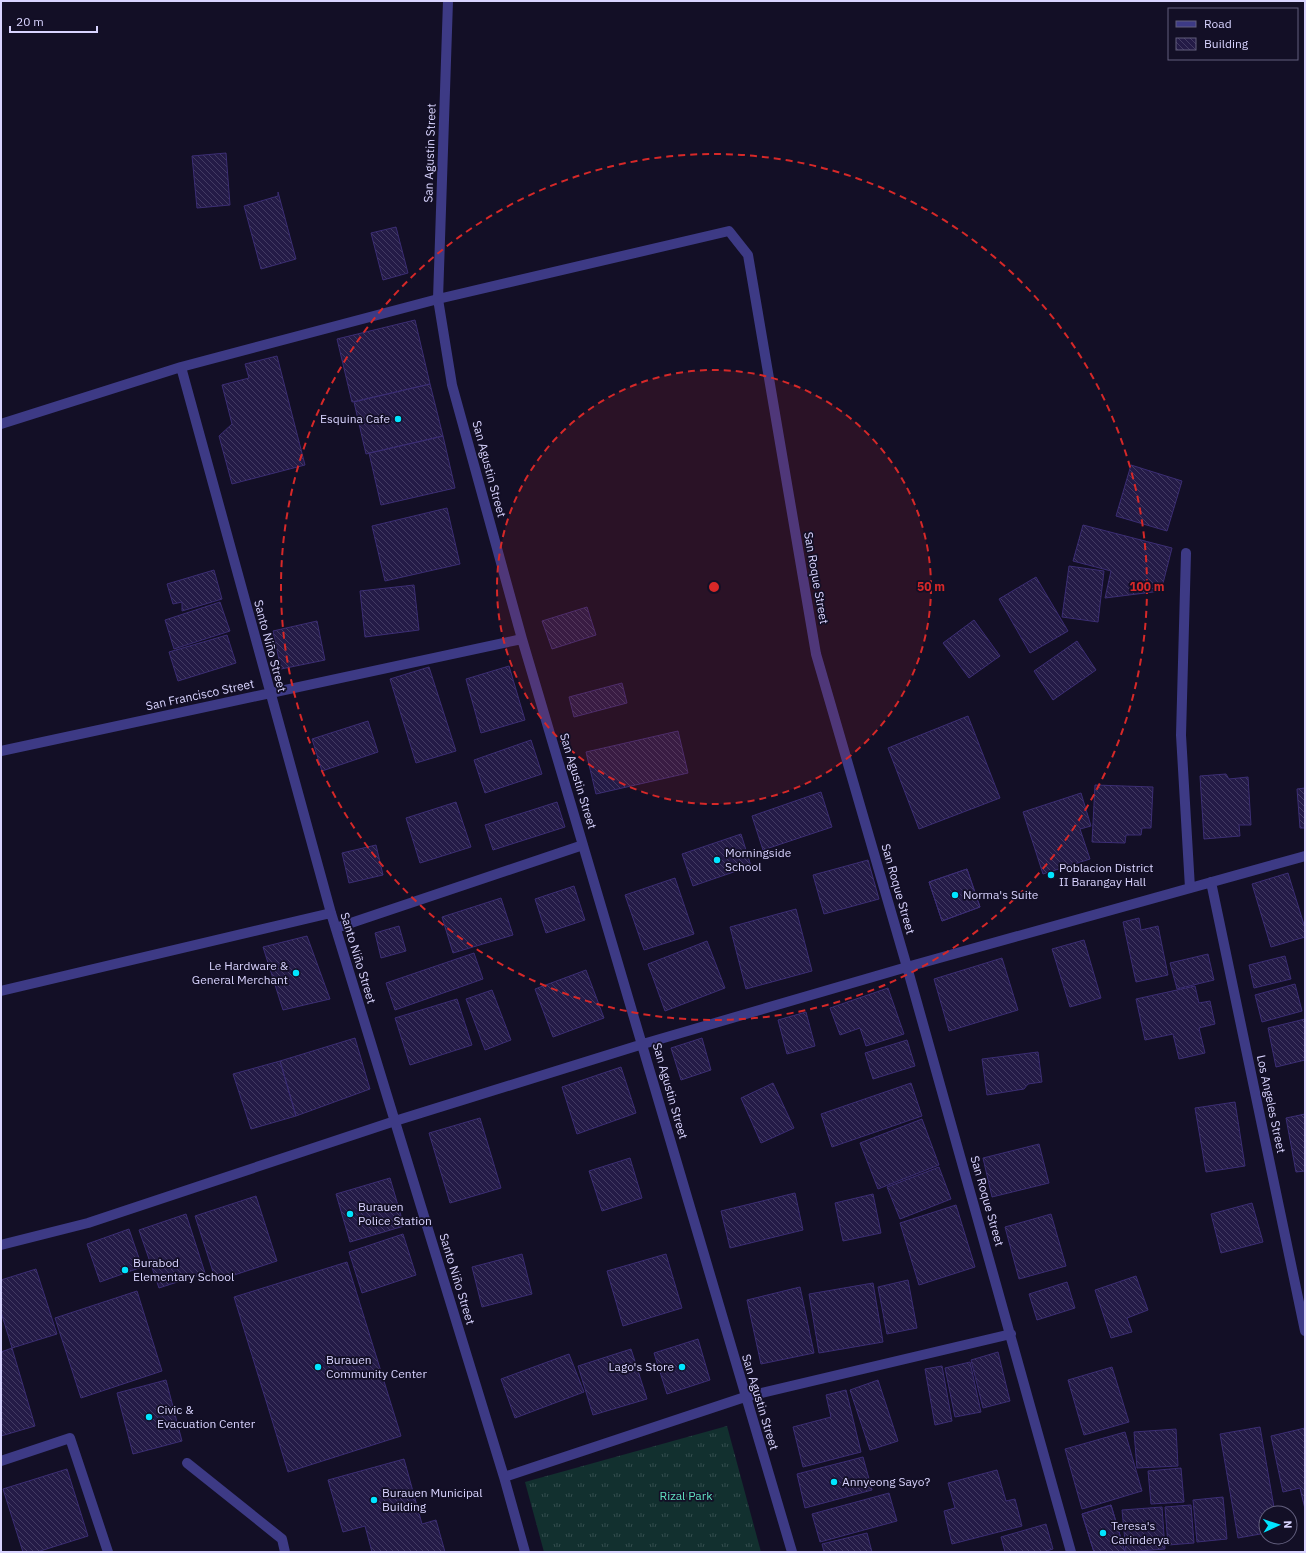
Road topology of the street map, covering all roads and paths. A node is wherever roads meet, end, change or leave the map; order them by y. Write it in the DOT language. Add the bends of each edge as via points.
graph roads {
  1 [pos="448,1"];
  2 [pos="438,299"];
  3 [pos="181,367"];
  4 [pos="1,424"];
  5 [pos="1186,553"];
  6 [pos="522,639"];
  7 [pos="269,693"];
  8 [pos="1,751"];
  9 [pos="583,845"];
  10 [pos="1305,856"];
  11 [pos="1211,882"];
  12 [pos="1190,888"];
  13 [pos="331,913"];
  14 [pos="336,928"];
  15 [pos="908,966"];
  16 [pos="1,991"];
  17 [pos="643,1044"];
  18 [pos="395,1121"];
  19 [pos="1,1246"];
  20 [pos="1305,1331"];
  21 [pos="1011,1334"];
  22 [pos="745,1396"];
  23 [pos="1,1461"];
  24 [pos="187,1463"];
  25 [pos="504,1477"];
  26 [pos="108,1552"];
  27 [pos="285,1552"];
  28 [pos="525,1552"];
  29 [pos="792,1552"];
  30 [pos="1071,1552"];
  1 -- 2 [label="street, San Agustin Street"];
  2 -- 3 [label="street"];
  2 -- 6 [label="street, San Agustin Street" via="452,385"];
  2 -- 15 [label="street, San Roque Street" via="729,231 748,255 816,654"];
  3 -- 4 [label="street"];
  3 -- 7 [label="street, Santo Niño Street"];
  5 -- 12 [label="street" via="1181,736"];
  6 -- 7 [label="street, San Francisco Street"];
  6 -- 9 [label="street, San Agustin Street"];
  7 -- 8 [label="street, San Francisco Street"];
  7 -- 13 [label="street, Santo Niño Street"];
  9 -- 14 [label="street"];
  9 -- 17 [label="street, San Agustin Street"];
  10 -- 11 [label="street"];
  11 -- 12 [label="street"];
  11 -- 20 [label="street, Los Angeles Street"];
  12 -- 15 [label="street"];
  13 -- 14 [label="street, Santo Niño Street"];
  13 -- 16 [label="street"];
  14 -- 18 [label="street, Santo Niño Street"];
  15 -- 17 [label="street"];
  15 -- 21 [label="street, San Roque Street"];
  17 -- 18 [label="street"];
  17 -- 22 [label="street, San Agustin Street"];
  18 -- 19 [label="street" via="88,1223"];
  18 -- 25 [label="street, Santo Niño Street"];
  21 -- 22 [label="street"];
  21 -- 30 [label="street, San Roque Street"];
  22 -- 25 [label="street"];
  22 -- 29 [label="street, San Agustin Street"];
  23 -- 26 [label="street" via="70,1438"];
  24 -- 27 [label="street" via="282,1539"];
  25 -- 28 [label="street, Santo Niño Street"];
}
